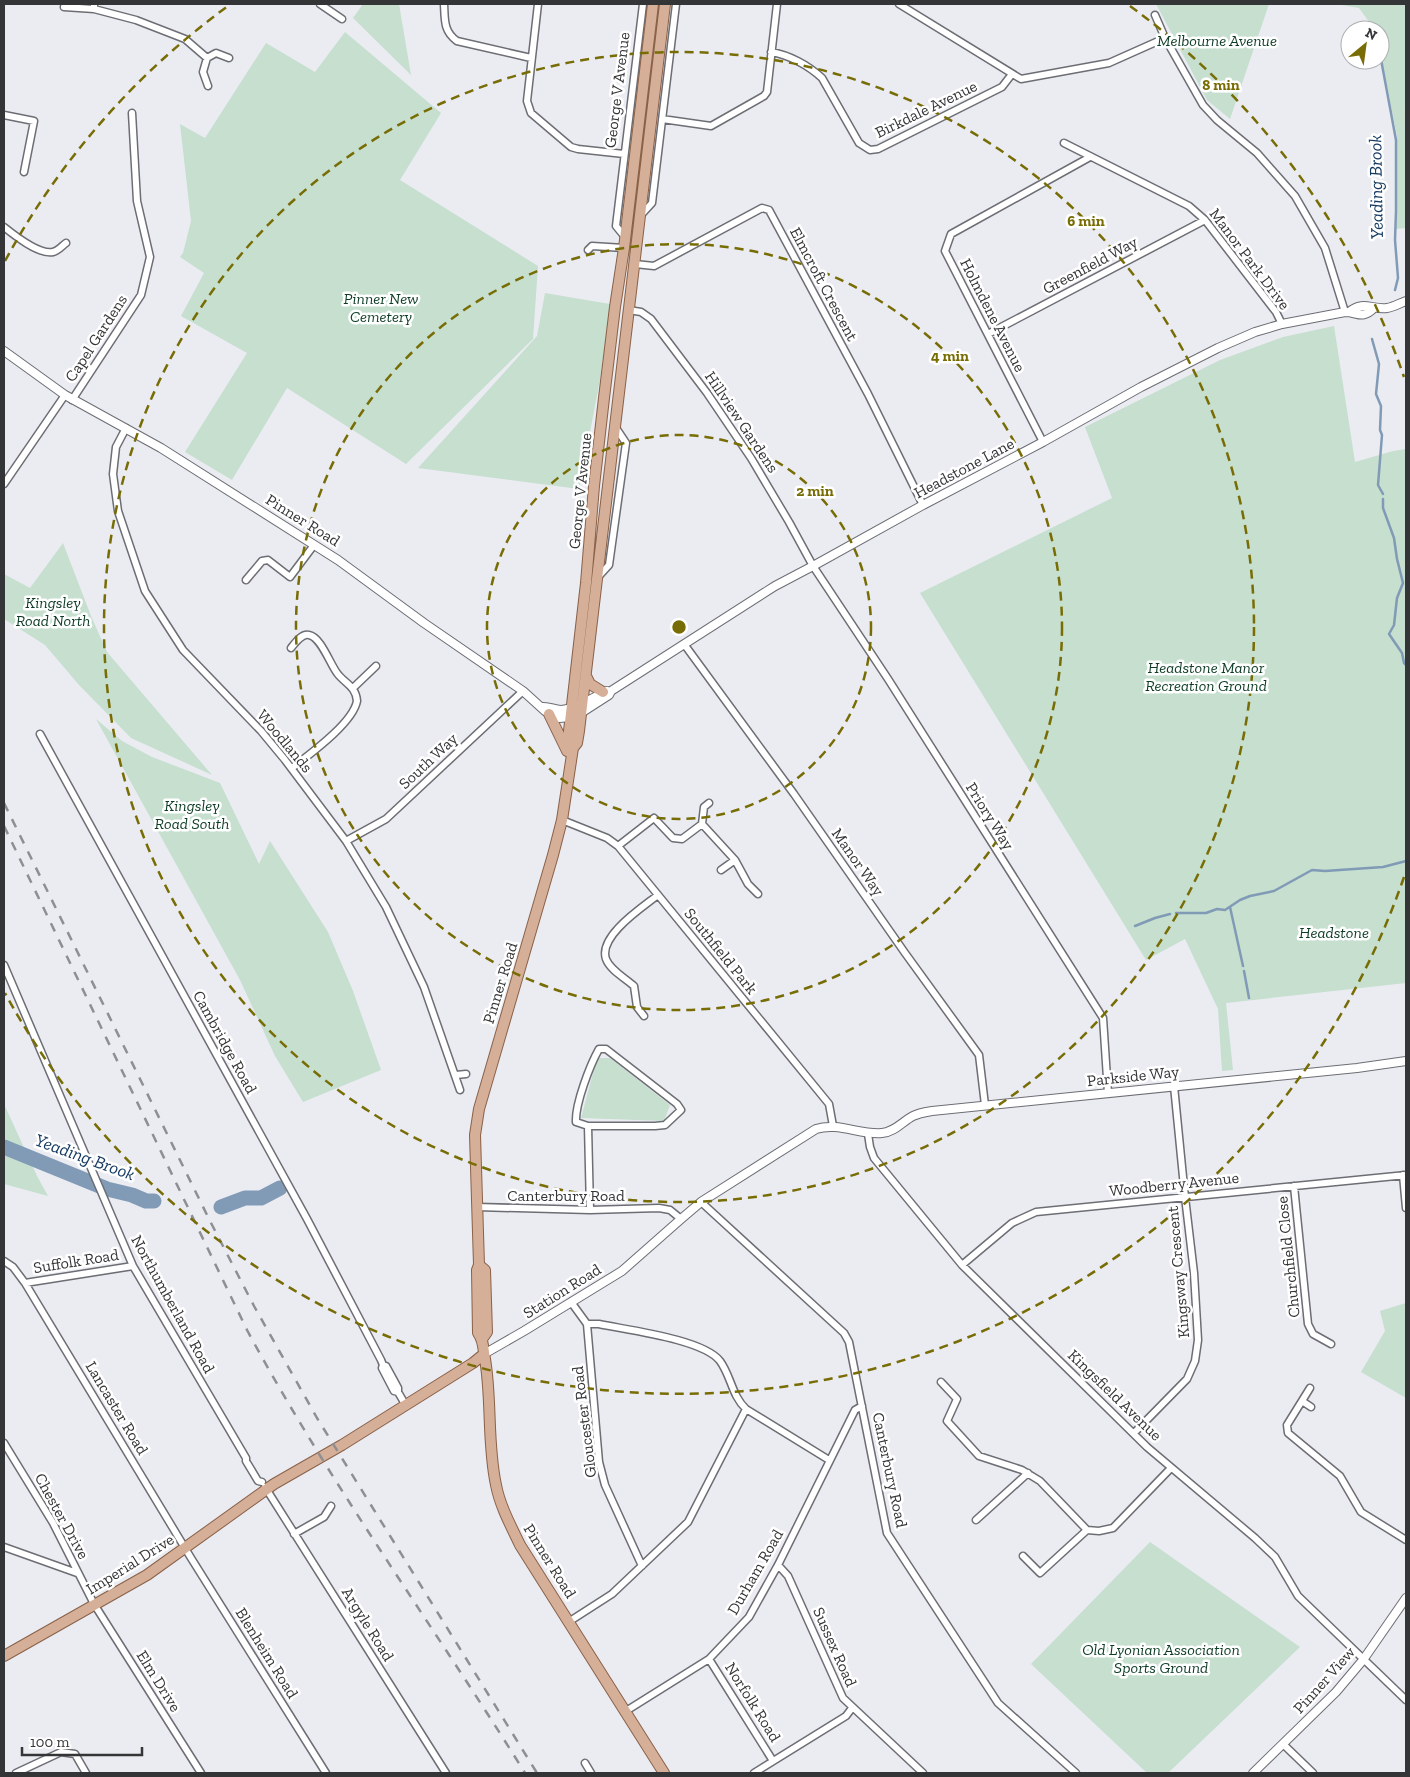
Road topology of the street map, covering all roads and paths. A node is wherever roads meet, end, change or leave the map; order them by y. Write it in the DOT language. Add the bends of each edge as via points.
graph roads {
  1 [pos="320,4"];
  2 [pos="444,4"];
  3 [pos="538,4"];
  4 [pos="642,4"];
  5 [pos="652,4"];
  6 [pos="665,4"];
  7 [pos="676,4"];
  8 [pos="777,4"];
  9 [pos="899,4"];
  10 [pos="94,6"];
  11 [pos="64,7"];
  12 [pos="1155,15"];
  13 [pos="342,19"];
  14 [pos="1165,38"];
  15 [pos="771,52"];
  16 [pos="664,56"];
  17 [pos="207,58"];
  18 [pos="229,58"];
  19 [pos="531,58"];
  20 [pos="1012,74"];
  21 [pos="639,82"];
  22 [pos="208,86"];
  23 [pos="132,113"];
  24 [pos="4,114"];
  25 [pos="662,120"];
  26 [pos="1064,143"];
  27 [pos="624,154"];
  28 [pos="1090,157"];
  29 [pos="24,172"];
  30 [pos="640,216"];
  31 [pos="1205,220"];
  32 [pos="4,227"];
  33 [pos="625,237"];
  34 [pos="66,243"];
  35 [pos="624,248"];
  36 [pos="588,250"];
  37 [pos="634,264"];
  38 [pos="1406,301"];
  39 [pos="629,310"];
  40 [pos="1347,312"];
  41 [pos="1282,324"];
  42 [pos="988,334"];
  43 [pos="4,350"];
  44 [pos="69,398"];
  45 [pos="126,428"];
  46 [pos="616,428"];
  47 [pos="1043,442"];
  48 [pos="609,481"];
  49 [pos="4,484"];
  50 [pos="594,486"];
  51 [pos="923,505"];
  52 [pos="314,545"];
  53 [pos="813,566"];
  54 [pos="597,579"];
  55 [pos="246,580"];
  56 [pos="684,644"];
  57 [pos="291,648"];
  58 [pos="376,666"];
  59 [pos="586,676"];
  60 [pos="353,688"];
  61 [pos="523,691"];
  62 [pos="607,692"];
  63 [pos="582,708"];
  64 [pos="545,710"];
  65 [pos="571,712"];
  66 [pos="40,734"];
  67 [pos="572,753"];
  68 [pos="292,768"];
  69 [pos="709,803"];
  70 [pos="562,820"];
  71 [pos="702,824"];
  72 [pos="346,841"];
  73 [pos="618,846"];
  74 [pos="735,860"];
  75 [pos="721,870"];
  76 [pos="758,894"];
  77 [pos="658,895"];
  78 [pos="4,965"];
  79 [pos="644,1016"];
  80 [pos="1406,1061"];
  81 [pos="466,1074"];
  82 [pos="456,1075"];
  83 [pos="1174,1086"];
  84 [pos="460,1090"];
  85 [pos="1108,1093"];
  86 [pos="985,1105"];
  87 [pos="588,1126"];
  88 [pos="833,1126"];
  89 [pos="868,1134"];
  90 [pos="1405,1175"];
  91 [pos="1294,1186"];
  92 [pos="1185,1197"];
  93 [pos="702,1202"];
  94 [pos="477,1207"];
  95 [pos="1406,1208"];
  96 [pos="590,1210"];
  97 [pos="681,1218"];
  98 [pos="4,1261"];
  99 [pos="962,1264"];
  100 [pos="133,1266"];
  101 [pos="25,1283"];
  102 [pos="572,1302"];
  103 [pos="587,1324"];
  104 [pos="1331,1344"];
  105 [pos="484,1354"];
  106 [pos="941,1382"];
  107 [pos="1310,1388"];
  108 [pos="1302,1401"];
  109 [pos="406,1404"];
  110 [pos="862,1406"];
  111 [pos="1311,1407"];
  112 [pos="746,1409"];
  113 [pos="1134,1433"];
  114 [pos="4,1443"];
  115 [pos="829,1460"];
  116 [pos="1171,1468"];
  117 [pos="1028,1473"];
  118 [pos="264,1486"];
  119 [pos="331,1506"];
  120 [pos="976,1520"];
  121 [pos="1088,1530"];
  122 [pos="294,1534"];
  123 [pos="1406,1540"];
  124 [pos="4,1547"];
  125 [pos="185,1547"];
  126 [pos="1023,1556"];
  127 [pos="778,1565"];
  128 [pos="642,1566"];
  129 [pos="77,1573"];
  130 [pos="1406,1598"];
  131 [pos="94,1604"];
  132 [pos="570,1621"];
  133 [pos="4,1656"];
  134 [pos="709,1658"];
  135 [pos="1363,1660"];
  136 [pos="1406,1700"];
  137 [pos="852,1708"];
  138 [pos="626,1711"];
  139 [pos="1283,1744"];
  140 [pos="773,1761"];
  141 [pos="585,1763"];
  142 [pos="16,1773"];
  143 [pos="86,1773"];
  144 [pos="201,1773"];
  145 [pos="326,1773"];
  146 [pos="446,1773"];
  147 [pos="591,1773"];
  148 [pos="664,1773"];
  149 [pos="754,1773"];
  150 [pos="923,1773"];
  151 [pos="1076,1773"];
  152 [pos="1253,1773"];
  153 [pos="1313,1773"];
  1 -- 13 [label="street"];
  2 -- 19 [label="street" via="446,27 457,41"];
  3 -- 19 [label="street"];
  4 -- 21 [label="street, George V Avenue"];
  5 -- 21 [label="main road, George V Avenue"];
  6 -- 16 [label="main road, George V Avenue"];
  7 -- 16 [label="street, George V Avenue"];
  8 -- 15 [label="street"];
  9 -- 20 [label="street"];
  10 -- 11 [label="street"];
  10 -- 17 [label="street" via="185,39"];
  12 -- 14 [label="street"];
  14 -- 20 [label="street" via="1109,63 1021,79"];
  14 -- 40 [label="street" via="1203,105 1257,152 1295,196 1326,248"];
  15 -- 20 [label="street, Birkdale Avenue" via="784,54 822,78 859,143 870,150 878,149 1002,87"];
  15 -- 25 [label="street" via="764,96 711,126"];
  16 -- 25 [label="street, George V Avenue"];
  16 -- 30 [label="main road, George V Avenue"];
  17 -- 18 [label="street" via="216,53"];
  17 -- 22 [label="street" via="203,72"];
  19 -- 27 [label="street" via="527,101 531,112 571,147"];
  21 -- 27 [label="street, George V Avenue"];
  21 -- 33 [label="main road, George V Avenue"];
  23 -- 44 [label="street, Capel Gardens" via="136,201 150,257 141,294"];
  24 -- 29 [label="street" via="34,122"];
  25 -- 30 [label="street, George V Avenue" via="652,203"];
  26 -- 28 [label="street, Manor Park Drive"];
  27 -- 33 [label="street, George V Avenue" via="616,226"];
  28 -- 31 [label="street, Manor Park Drive" via="1189,206"];
  28 -- 42 [label="street, Holmdene Avenue" via="951,234 945,251"];
  30 -- 37 [label="main road, George V Avenue"];
  31 -- 41 [label="street, Manor Park Drive"];
  31 -- 42 [label="street, Greenfield Way"];
  32 -- 34 [label="street" via="46,252 55,252"];
  33 -- 35 [label="main road, George V Avenue"];
  35 -- 36 [label="street" via="592,246"];
  35 -- 50 [label="main road, George V Avenue"];
  37 -- 39 [label="main road, George V Avenue"];
  37 -- 51 [label="street, Elmcroft Crescent" via="654,266 762,208 769,210 868,394"];
  38 -- 40 [label="street, Headstone Lane" via="1388,308 1374,308 1357,316"];
  39 -- 46 [label="main road, George V Avenue"];
  39 -- 53 [label="street, Hillview Gardens" via="651,319 707,392 751,458"];
  40 -- 41 [label="street, Headstone Lane"];
  41 -- 47 [label="street, Headstone Lane" via="1218,348 1140,387"];
  42 -- 47 [label="street, Holmdene Avenue"];
  43 -- 44 [label="street, Pinner Road"];
  44 -- 45 [label="street, Pinner Road"];
  44 -- 49 [label="street, Capel Gardens"];
  45 -- 52 [label="street, Pinner Road"];
  45 -- 68 [label="street, Woodlands" via="116,447 113,474 118,512 144,590 183,650"];
  46 -- 48 [label="main road, George V Avenue"];
  46 -- 54 [label="street, George V Avenue" via="626,443 609,566"];
  47 -- 51 [label="street, Headstone Lane"];
  48 -- 50 [label="main road"];
  48 -- 54 [label="main road, George V Avenue"];
  50 -- 65 [label="main road, George V Avenue"];
  51 -- 53 [label="street, Headstone Lane"];
  52 -- 55 [label="street" via="290,577 268,560 262,562"];
  52 -- 61 [label="street, Pinner Road"];
  53 -- 56 [label="street, Headstone Lane"];
  53 -- 85 [label="street, Priory Way" via="1103,1018"];
  54 -- 59 [label="main road, George V Avenue"];
  56 -- 62 [label="street, Headstone Lane"];
  56 -- 86 [label="street, Manor Way" via="979,1055"];
  57 -- 60 [label="street" via="302,636 312,636 337,673"];
  58 -- 60 [label="street"];
  59 -- 62 [label="main road" via="590,684"];
  59 -- 63 [label="main road, George V Avenue"];
  60 -- 68 [label="street" via="357,696 356,706 345,721"];
  61 -- 64 [label="street, Pinner Road"];
  61 -- 72 [label="street, South Way" via="386,818"];
  62 -- 63 [label="street, Headstone Lane"];
  63 -- 65 [label="street"];
  63 -- 67 [label="main road, Pinner Road" via="577,743"];
  64 -- 65 [label="street" via="547,706"];
  64 -- 67 [label="main road"];
  65 -- 67 [label="main road, George V Avenue" via="568,742"];
  66 -- 109 [label="street, Cambridge Road" via="301,1209 394,1391"];
  67 -- 70 [label="main road, Pinner Road"];
  68 -- 72 [label="street, Woodlands"];
  69 -- 71 [label="street" via="704,807"];
  70 -- 73 [label="street, Southfield Park" via="607,838"];
  70 -- 94 [label="main road, Pinner Road" via="480,1109 475,1135"];
  71 -- 73 [label="street" via="682,839 673,838 654,818"];
  71 -- 74 [label="street"];
  72 -- 82 [label="street, Woodlands" via="390,916 424,987"];
  73 -- 77 [label="street, Southfield Park"];
  74 -- 75 [label="street"];
  74 -- 76 [label="street" via="748,884"];
  77 -- 79 [label="street" via="613,932 606,947 605,958 634,986 637,1007"];
  77 -- 88 [label="street, Southfield Park" via="829,1104"];
  78 -- 100 [label="street, Northumberland Road"];
  80 -- 83 [label="street, Parkside Way"];
  81 -- 82 [label="street"];
  82 -- 84 [label="street, Woodlands"];
  83 -- 85 [label="street, Parkside Way"];
  83 -- 92 [label="street, Kingsway Crescent"];
  85 -- 86 [label="street, Parkside Way"];
  86 -- 89 [label="street, Parkside Way" via="923,1112 885,1133"];
  87 -- 87 [label="street" via="576,1122 575,1112 599,1049 606,1048 681,1110 665,1125"];
  87 -- 96 [label="street"];
  88 -- 89 [label="street, Station Road"];
  88 -- 93 [label="street, Station Road" via="816,1129"];
  89 -- 99 [label="street, Kingsfield Avenue" via="874,1158"];
  90 -- 91 [label="street, Woodberry Avenue"];
  90 -- 95 [label="street"];
  91 -- 92 [label="street, Woodberry Avenue"];
  91 -- 104 [label="street, Churchfield Close" via="1308,1324 1313,1334"];
  92 -- 99 [label="street, Woodberry Avenue" via="1036,1212 1012,1222"];
  92 -- 113 [label="street, Kingsway Crescent" via="1198,1340 1195,1360 1186,1379"];
  93 -- 97 [label="street, Station Road"];
  93 -- 110 [label="street, Canterbury Road" via="844,1333 849,1342"];
  94 -- 96 [label="street, Canterbury Road"];
  94 -- 105 [label="main road, Pinner Road" via="480,1265 477,1270 478,1333"];
  96 -- 97 [label="street, Canterbury Road" via="659,1208 670,1210"];
  97 -- 102 [label="street, Station Road" via="631,1265"];
  98 -- 101 [label="street, Suffolk Road"];
  99 -- 113 [label="street, Kingsfield Avenue"];
  100 -- 101 [label="street, Suffolk Road"];
  100 -- 118 [label="street, Northumberland Road"];
  101 -- 125 [label="street, Lancaster Road"];
  102 -- 103 [label="street, Gloucester Road"];
  102 -- 105 [label="street, Station Road"];
  103 -- 112 [label="street" via="678,1340 711,1352 720,1361"];
  103 -- 128 [label="street, Gloucester Road" via="599,1462 605,1485"];
  105 -- 109 [label="main road, Station Road"];
  105 -- 132 [label="main road, Pinner Road" via="496,1486 520,1545"];
  106 -- 117 [label="street" via="957,1399 947,1421 979,1456"];
  107 -- 108 [label="street"];
  108 -- 111 [label="street"];
  108 -- 123 [label="street" via="1287,1425 1288,1433 1340,1476 1362,1512"];
  109 -- 118 [label="main road, Station Road" via="342,1444"];
  110 -- 115 [label="street, Durham Road" via="855,1410"];
  110 -- 151 [label="street, Canterbury Road" via="887,1534 998,1703"];
  112 -- 115 [label="street"];
  112 -- 128 [label="street" via="688,1522"];
  113 -- 116 [label="street, Kingsfield Avenue"];
  114 -- 129 [label="street, Chester Drive" via="53,1523"];
  115 -- 127 [label="street, Durham Road"];
  116 -- 121 [label="street" via="1113,1528"];
  116 -- 135 [label="street, Kingsfield Avenue" via="1275,1557 1298,1596"];
  117 -- 120 [label="street"];
  117 -- 121 [label="street"];
  118 -- 122 [label="street, Argyle Road"];
  118 -- 125 [label="main road, Imperial Drive"];
  119 -- 122 [label="street" via="324,1517"];
  121 -- 126 [label="street" via="1040,1573"];
  122 -- 146 [label="street, Argyle Road"];
  124 -- 129 [label="street"];
  125 -- 131 [label="main road, Imperial Drive" via="147,1575"];
  125 -- 145 [label="street, Blenheim Road"];
  127 -- 134 [label="street, Durham Road" via="749,1617"];
  127 -- 137 [label="street, Sussex Road" via="788,1576 843,1698"];
  128 -- 132 [label="street" via="612,1594"];
  129 -- 131 [label="street, Chester Drive"];
  130 -- 135 [label="street, Pinner View"];
  131 -- 133 [label="main road, Imperial Drive"];
  131 -- 144 [label="street, Elm Drive"];
  132 -- 138 [label="main road, Pinner Road"];
  134 -- 138 [label="street, Durham Road"];
  134 -- 140 [label="street, Norfolk Road"];
  135 -- 136 [label="street, Kingsfield Avenue"];
  135 -- 139 [label="street, Pinner View" via="1336,1692"];
  137 -- 140 [label="street" via="846,1716"];
  137 -- 150 [label="street, Sussex Road"];
  138 -- 148 [label="main road, Pinner Road"];
  139 -- 152 [label="street, Pinner View"];
  139 -- 153 [label="street"];
  140 -- 149 [label="street"];
  141 -- 147 [label="street"];
  142 -- 143 [label="street" via="61,1752 74,1754"];
}
